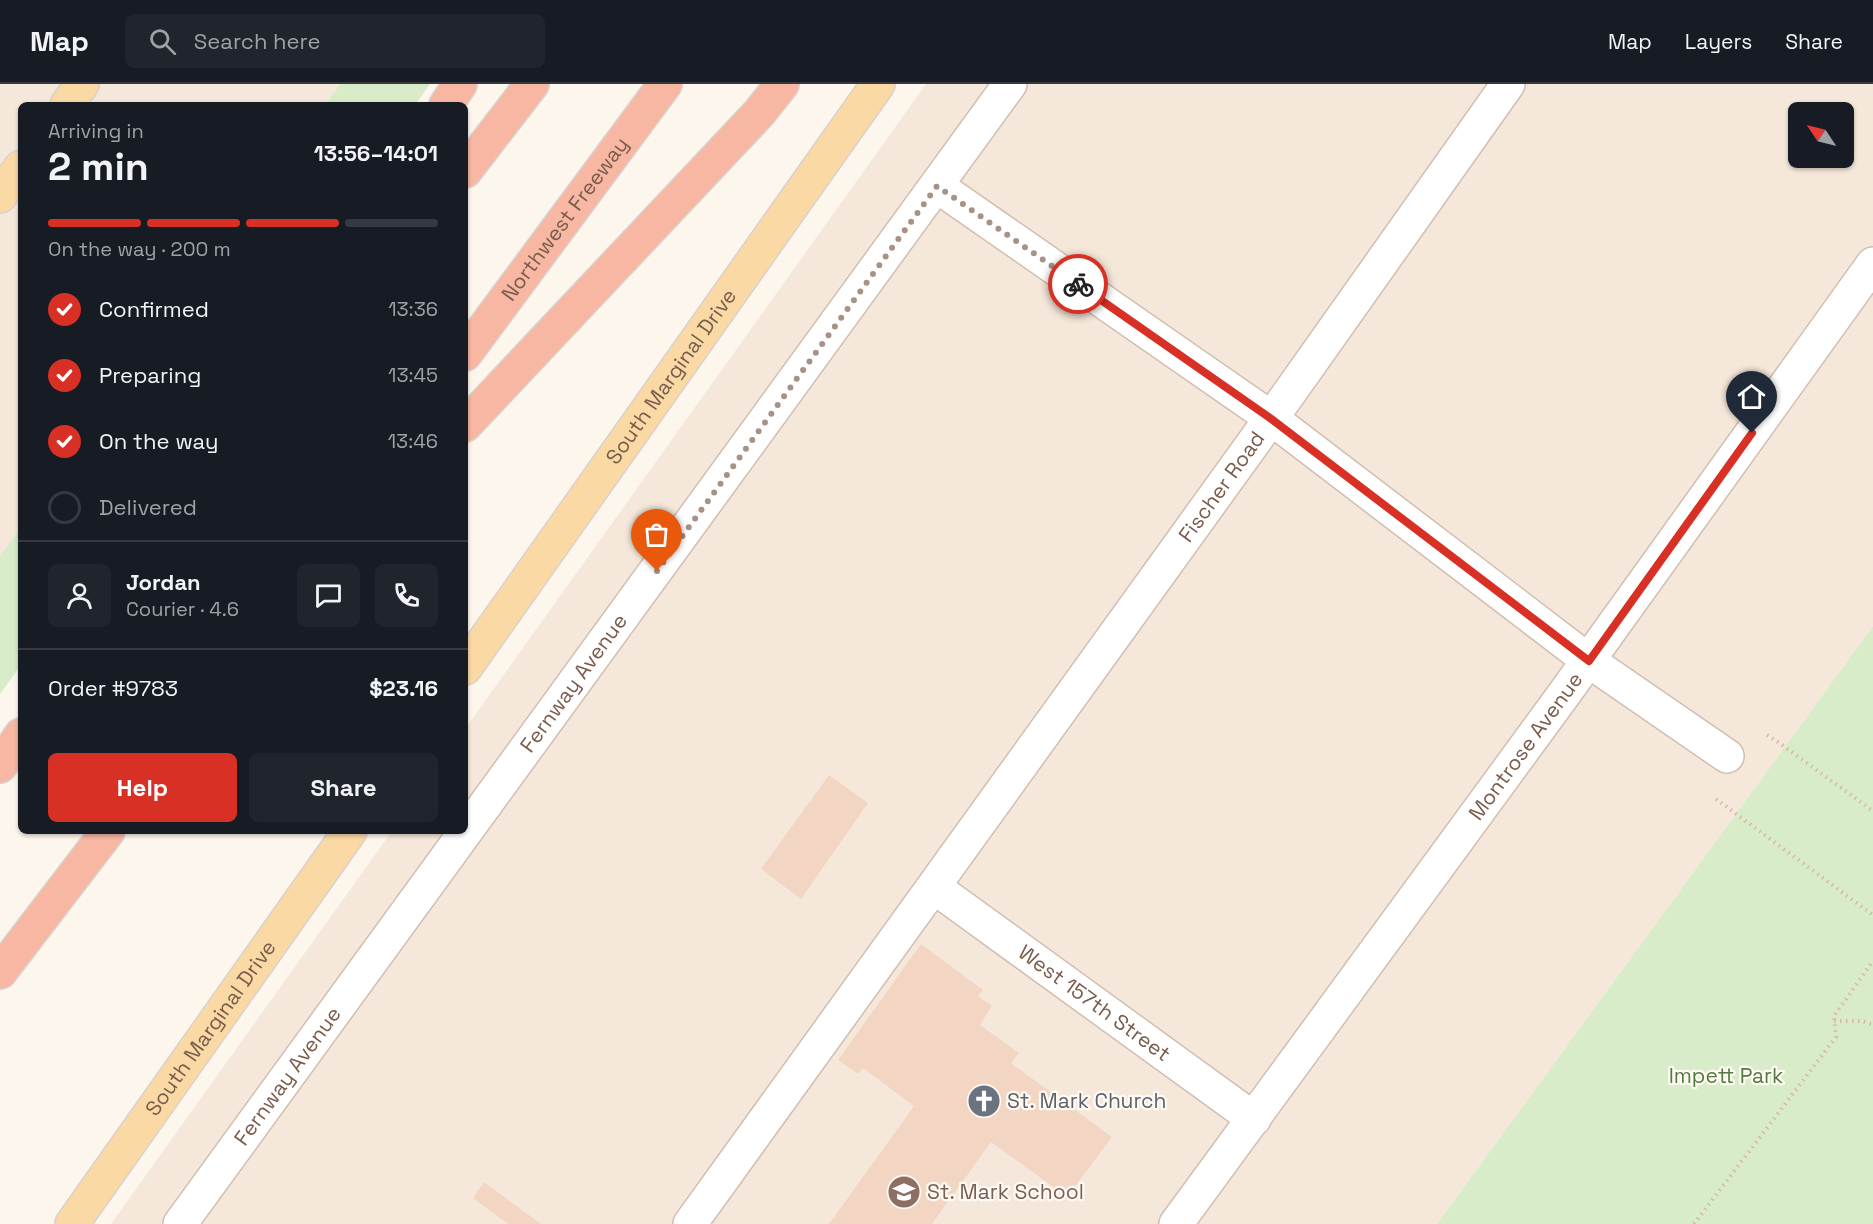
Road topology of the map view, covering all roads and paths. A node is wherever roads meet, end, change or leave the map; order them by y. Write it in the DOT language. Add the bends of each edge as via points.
graph roads {
  1 [pos="82,84"];
  2 [pos="460,84"];
  3 [pos="532,84"];
  4 [pos="664,84"];
  5 [pos="782,84"];
  6 [pos="878,84"];
  7 [pos="1010,84"];
  8 [pos="1508,84"];
  9 [pos="69,102"];
  10 [pos="448,102"];
  11 [pos="468,167"];
  12 [pos="18,171"];
  13 [pos="937,186"];
  14 [pos="0,196"];
  15 [pos="1873,264"];
  16 [pos="468,350"];
  17 [pos="1270,418"];
  18 [pos="468,422"];
  19 [pos="1589,661"];
  20 [pos="468,664"];
  21 [pos="1767,735"];
  22 [pos="18,739"];
  23 [pos="18,750"];
  24 [pos="1727,756"];
  25 [pos="0,766"];
  26 [pos="0,772"];
  27 [pos="1716,799"];
  28 [pos="1873,811"];
  29 [pos="468,829"];
  30 [pos="106,834"];
  31 [pos="348,834"];
  32 [pos="464,834"];
  33 [pos="934,887"];
  34 [pos="1873,915"];
  35 [pos="1873,961"];
  36 [pos="0,972"];
  37 [pos="1834,1021"];
  38 [pos="1873,1025"];
  39 [pos="1254,1119"];
  40 [pos="72,1224"];
  41 [pos="180,1224"];
  42 [pos="690,1224"];
  43 [pos="1176,1224"];
  44 [pos="1694,1224"];
  1 -- 9 [label="main road"];
  2 -- 10 [label="highway"];
  3 -- 11 [label="highway"];
  4 -- 16 [label="highway, Northwest Freeway"];
  5 -- 18 [label="highway"];
  6 -- 20 [label="main road, South Marginal Drive"];
  7 -- 13 [label="street, Fernway Avenue"];
  8 -- 17 [label="street, Fischer Road"];
  12 -- 14 [label="main road"];
  13 -- 17 [label="street"];
  13 -- 29 [label="street, Fernway Avenue"];
  15 -- 19 [label="street, Montrose Avenue"];
  17 -- 19 [label="street"];
  17 -- 33 [label="street, Fischer Road"];
  19 -- 24 [label="street"];
  19 -- 39 [label="street, Montrose Avenue"];
  21 -- 28 [label="path"];
  22 -- 25 [label="highway"];
  23 -- 26 [label="highway"];
  27 -- 34 [label="path"];
  30 -- 36 [label="highway"];
  31 -- 40 [label="main road, South Marginal Drive"];
  32 -- 41 [label="street, Fernway Avenue"];
  33 -- 39 [label="street, West 157th Street"];
  33 -- 42 [label="street, Fischer Road"];
  35 -- 37 [label="path"];
  37 -- 38 [label="path"];
  37 -- 44 [label="path" via="1836,1037"];
  39 -- 43 [label="street, Montrose Avenue"];
}
